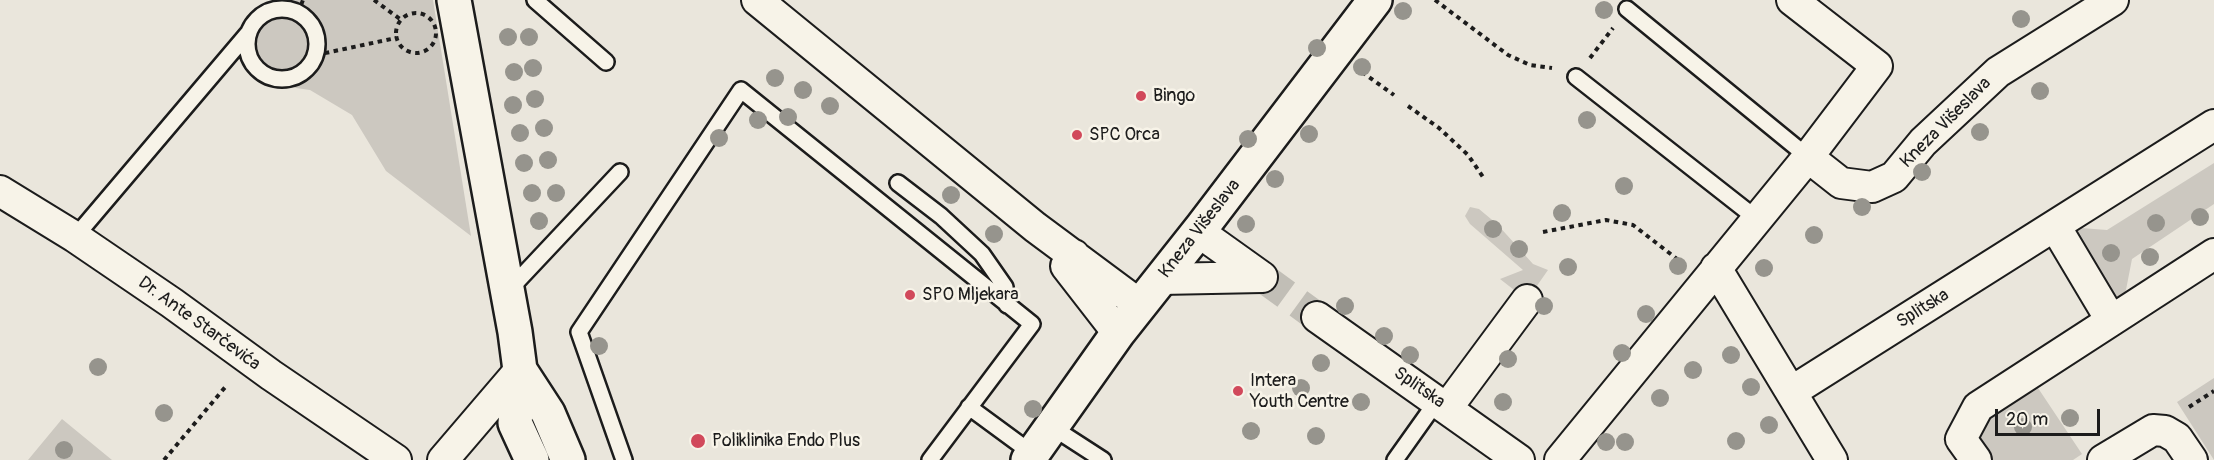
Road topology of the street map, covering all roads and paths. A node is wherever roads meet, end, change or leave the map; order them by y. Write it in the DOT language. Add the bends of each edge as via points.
graph roads {
  1 [pos="375,0"];
  2 [pos="454,0"];
  3 [pos="535,0"];
  4 [pos="757,0"];
  5 [pos="1374,0"];
  6 [pos="1435,0"];
  7 [pos="1792,0"];
  8 [pos="2113,0"];
  9 [pos="301,6"];
  10 [pos="1628,9"];
  11 [pos="400,20"];
  12 [pos="249,32"];
  13 [pos="396,38"];
  14 [pos="316,55"];
  15 [pos="606,62"];
  16 [pos="1360,70"];
  17 [pos="1576,77"];
  18 [pos="1394,95"];
  19 [pos="1408,106"];
  20 [pos="2214,126"];
  21 [pos="1808,157"];
  22 [pos="620,172"];
  23 [pos="1483,177"];
  24 [pos="898,183"];
  25 [pos="2,195"];
  26 [pos="1757,219"];
  27 [pos="2055,226"];
  28 [pos="1198,232"];
  29 [pos="1543,232"];
  30 [pos="75,237"];
  31 [pos="2214,254"];
  32 [pos="1074,255"];
  33 [pos="1711,274"];
  34 [pos="1161,279"];
  35 [pos="507,293"];
  36 [pos="1527,300"];
  37 [pos="1007,304"];
  38 [pos="1140,305"];
  39 [pos="1317,317"];
  40 [pos="2111,320"];
  41 [pos="1118,333"];
  42 [pos="249,359"];
  43 [pos="520,370"];
  44 [pos="1791,392"];
  45 [pos="1442,404"];
  46 [pos="969,407"];
  47 [pos="1052,428"];
  48 [pos="1030,457"];
  49 [pos="164,460"];
  50 [pos="396,460"];
  51 [pos="443,460"];
  52 [pos="532,460"];
  53 [pos="567,460"];
  54 [pos="624,460"];
  55 [pos="930,460"];
  56 [pos="1103,460"];
  57 [pos="1395,460"];
  58 [pos="1519,460"];
  59 [pos="1560,460"];
  60 [pos="1832,460"];
  61 [pos="1976,460"];
  62 [pos="2103,460"];
  63 [pos="2192,460"];
  1 -- 11 [label="path"];
  2 -- 35 [label="street"];
  3 -- 15 [label="lane"];
  4 -- 32 [label="street"];
  5 -- 28 [label="street, Kneza Višeslava"];
  6 -- 17 [label="path" via="1508,55"];
  7 -- 21 [label="street" via="1877,66"];
  8 -- 21 [label="street, Kneza Višeslava" via="1998,72 1923,142 1894,177 1872,187 1841,183"];
  9 -- 12 [label="lane" via="263,14"];
  9 -- 14 [label="lane" via="315,31"];
  10 -- 17 [label="path"];
  10 -- 21 [label="lane, Kneza Višeslava"];
  11 -- 13 [label="path"];
  11 -- 13 [label="path" via="412,13 425,15 434,24 436,37 429,48 417,53 404,50"];
  12 -- 14 [label="lane" via="249,57 265,75 289,78 301,74"];
  12 -- 30 [label="lane"];
  13 -- 14 [label="path"];
  16 -- 18 [label="path"];
  17 -- 26 [label="lane"];
  19 -- 23 [label="path" via="1468,155"];
  20 -- 27 [label="street, Splitska"];
  21 -- 26 [label="street"];
  22 -- 35 [label="lane"];
  24 -- 37 [label="lane" via="982,255 1005,287"];
  25 -- 30 [label="street, Dr. Ante Starčevića"];
  26 -- 33 [label="street"];
  27 -- 40 [label="street"];
  27 -- 44 [label="street, Splitska"];
  28 -- 34 [label="street, Kneza Višeslava"];
  28 -- 34 [label="street" via="1262,277"];
  29 -- 33 [label="path" via="1606,220 1633,225"];
  30 -- 42 [label="street, Dr. Ante Starčevića"];
  31 -- 40 [label="street"];
  32 -- 38 [label="street"];
  32 -- 41 [label="street" via="1066,266"];
  33 -- 44 [label="street"];
  33 -- 59 [label="street"];
  34 -- 38 [label="street, Kneza Višeslava"];
  35 -- 43 [label="street"];
  36 -- 45 [label="street"];
  37 -- 46 [label="lane" via="1032,324"];
  37 -- 54 [label="lane" via="741,90 579,332"];
  38 -- 41 [label="street, Kneza Višeslava"];
  39 -- 45 [label="street, Splitska"];
  40 -- 61 [label="street" via="1978,407 1961,438"];
  41 -- 47 [label="street, Kneza Višeslava"];
  42 -- 49 [label="path"];
  42 -- 50 [label="street, Dr. Ante Starčevića"];
  43 -- 51 [label="street"];
  43 -- 52 [label="street" via="515,423"];
  43 -- 53 [label="street" via="548,413"];
  44 -- 60 [label="street"];
  45 -- 57 [label="lane"];
  45 -- 58 [label="street, Splitska"];
  46 -- 48 [label="lane"];
  46 -- 55 [label="lane"];
  47 -- 48 [label="street, Kneza Višeslava"];
  47 -- 56 [label="lane"];
  62 -- 63 [label="street" via="2153,430 2176,438"];
}
